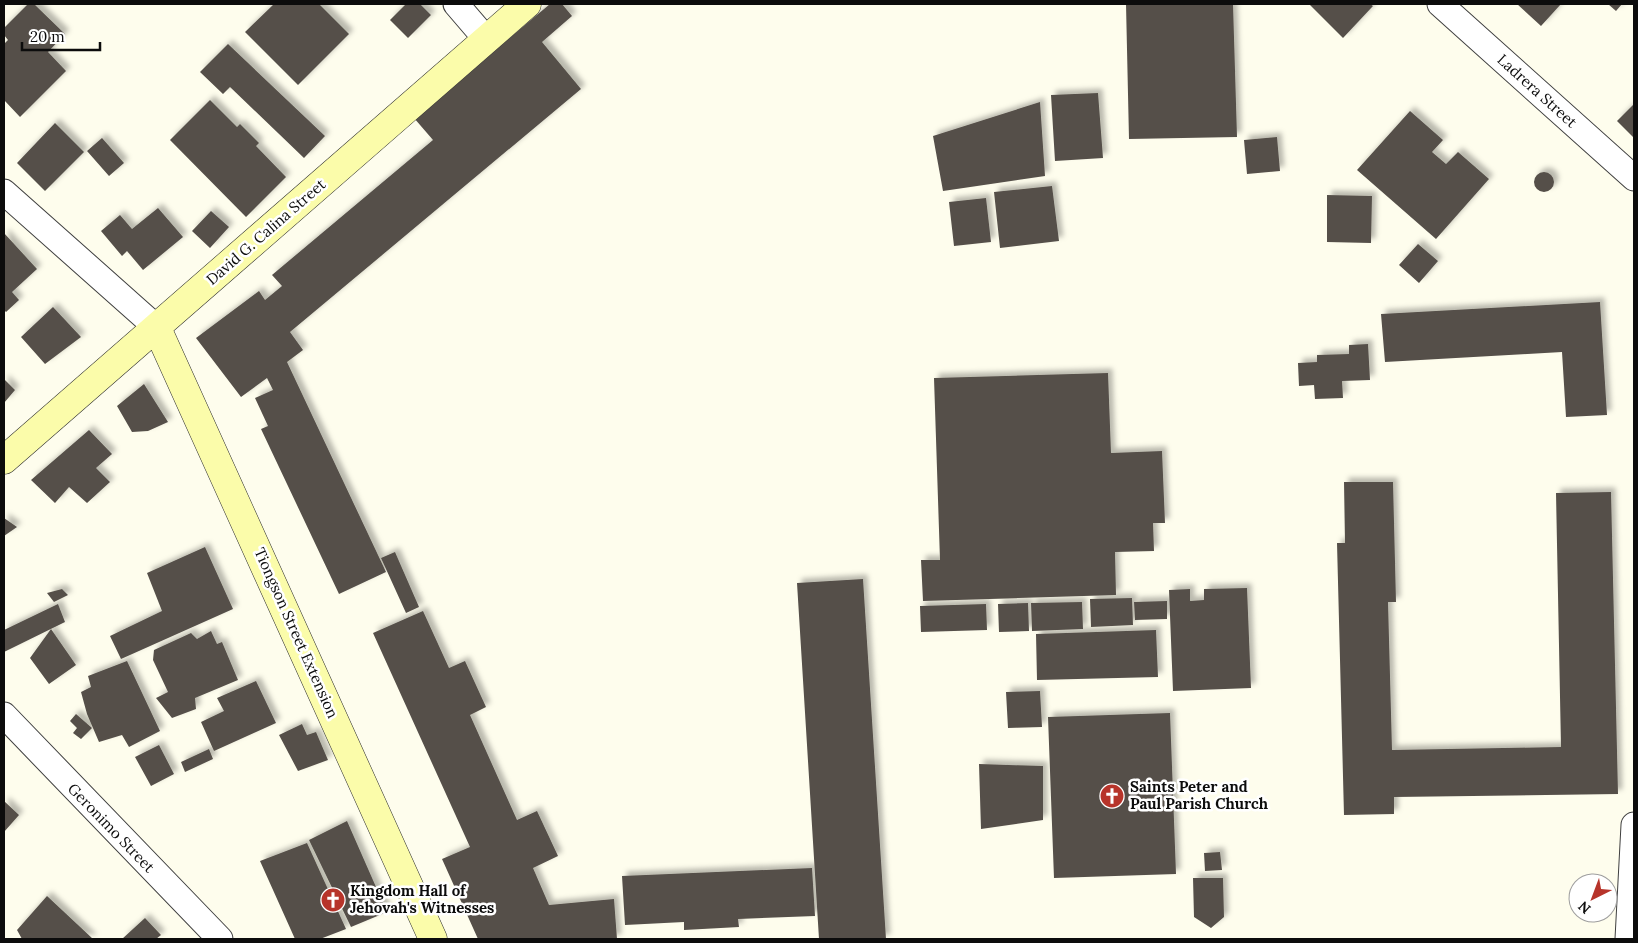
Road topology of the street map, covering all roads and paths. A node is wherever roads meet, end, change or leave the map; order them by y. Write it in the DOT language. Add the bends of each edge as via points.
graph roads {
  1 [pos="456,4"];
  2 [pos="528,4"];
  3 [pos="1440,4"];
  4 [pos="486,39"];
  5 [pos="1634,178"];
  6 [pos="4,192"];
  7 [pos="157,328"];
  8 [pos="4,460"];
  9 [pos="4,715"];
  10 [pos="1634,825"];
  11 [pos="220,939"];
  12 [pos="434,939"];
  13 [pos="1628,939"];
  1 -- 4 [label="street"];
  2 -- 4 [label="street, David G. Calina Street"];
  3 -- 5 [label="street, Ladrera Street"];
  4 -- 7 [label="street, David G. Calina Street"];
  6 -- 7 [label="street"];
  7 -- 8 [label="street, David G. Calina Street"];
  7 -- 12 [label="street, Tiongson Street Extension"];
  9 -- 11 [label="street, Geronimo Street"];
  10 -- 13 [label="street"];
}
